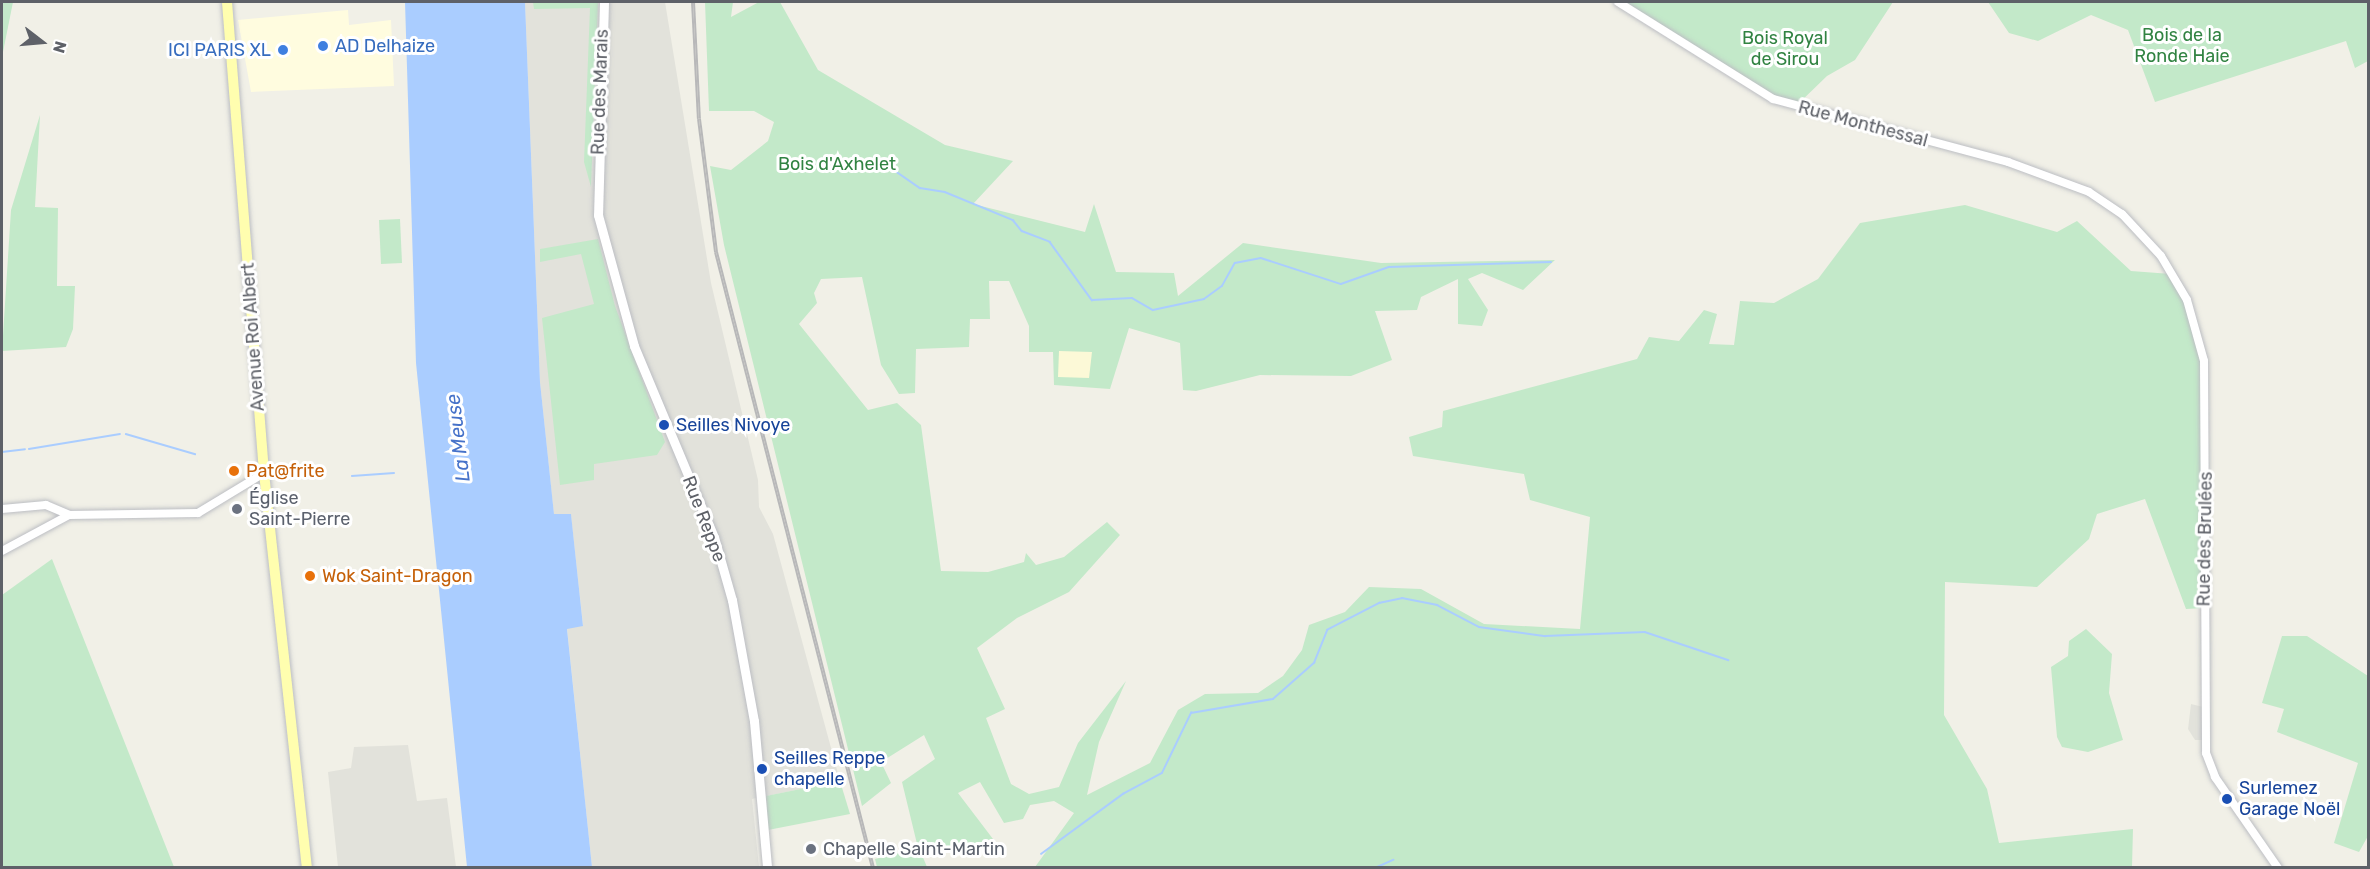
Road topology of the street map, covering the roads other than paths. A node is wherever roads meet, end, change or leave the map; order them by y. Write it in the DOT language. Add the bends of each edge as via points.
graph roads {
  1 [pos="227,2"];
  2 [pos="604,2"];
  3 [pos="1618,2"];
  4 [pos="596,182"];
  5 [pos="2122,214"];
  6 [pos="264,473"];
  7 [pos="2,509"];
  8 [pos="69,515"];
  9 [pos="2,551"];
  10 [pos="307,867"];
  11 [pos="767,867"];
  12 [pos="2278,867"];
  1 -- 6 [label="main road, Avenue Roi Albert"];
  2 -- 4 [label="main road, Rue des Marais"];
  3 -- 5 [label="street, Rue Monthessal" via="1773,99 2054,176"];
  4 -- 11 [label="main road, Rue Reppe" via="598,215 634,346 714,537 732,600 754,721"];
  5 -- 12 [label="street, Rue des Brulées" via="2161,256 2187,300 2204,361 2204,740 2215,777"];
  6 -- 8 [label="street" via="198,513"];
  6 -- 10 [label="main road, Avenue Roi Albert"];
  7 -- 8 [label="street" via="46,505"];
  8 -- 9 [label="street"];
}
